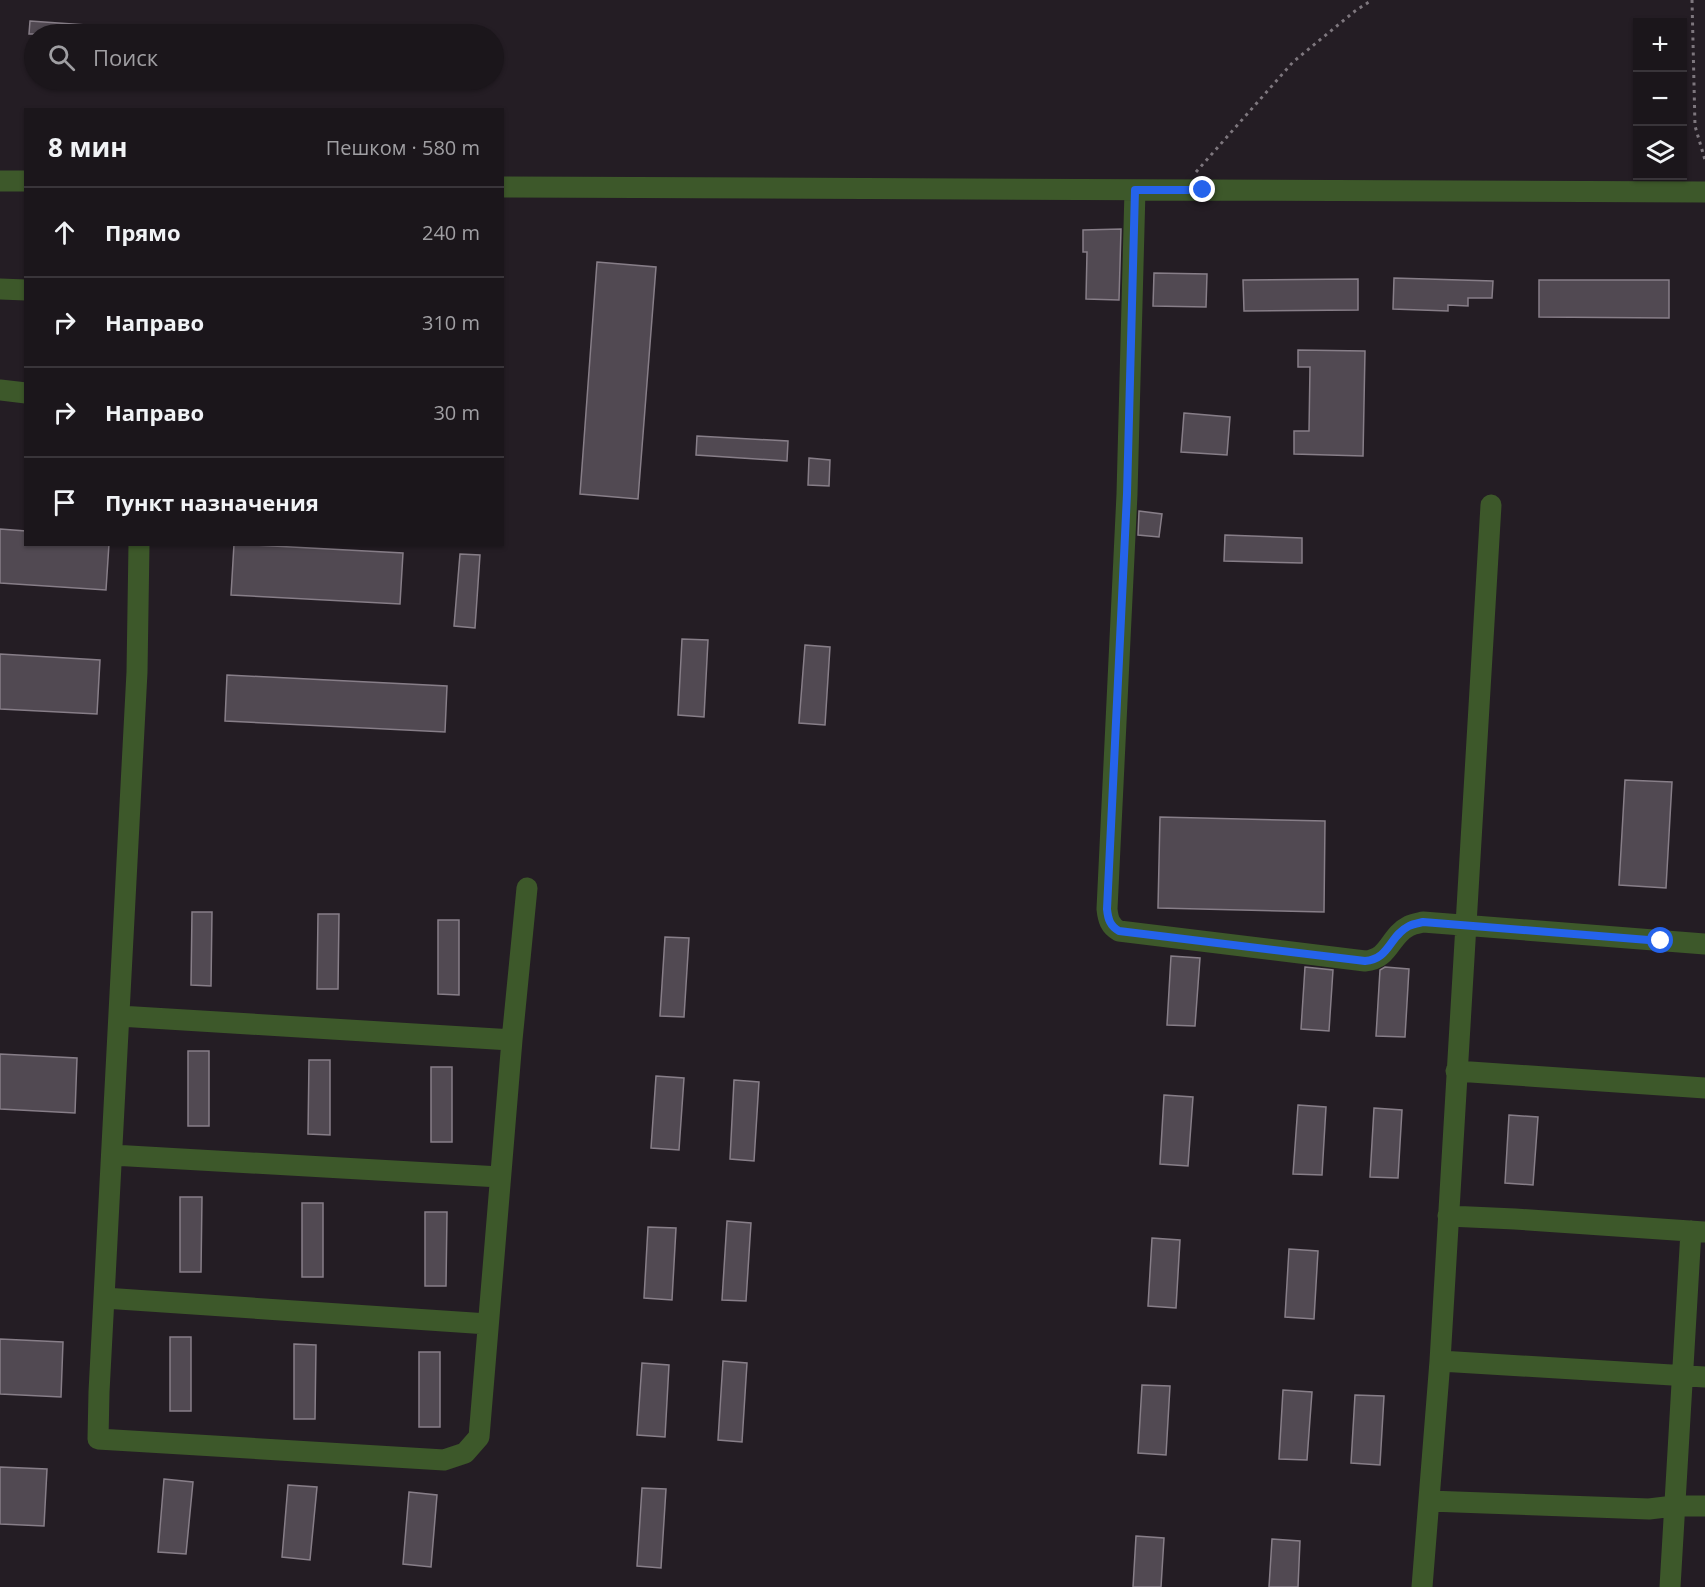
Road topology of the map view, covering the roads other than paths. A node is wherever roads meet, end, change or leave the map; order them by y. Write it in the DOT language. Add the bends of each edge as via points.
graph roads {
  1 [pos="0,181"];
  2 [pos="24,182"];
  3 [pos="504,187"];
  4 [pos="1135,190"];
  5 [pos="1705,192"];
  6 [pos="0,289"];
  7 [pos="24,290"];
  8 [pos="0,390"];
  9 [pos="24,393"];
  10 [pos="1491,506"];
  11 [pos="139,546"];
  12 [pos="527,888"];
  13 [pos="1465,926"];
  14 [pos="1705,944"];
  15 [pos="119,1016"];
  16 [pos="512,1040"];
  17 [pos="1456,1071"];
  18 [pos="1705,1088"];
  19 [pos="112,1155"];
  20 [pos="500,1177"];
  21 [pos="1448,1216"];
  22 [pos="1698,1231"];
  23 [pos="104,1298"];
  24 [pos="488,1324"];
  25 [pos="1440,1361"];
  26 [pos="1682,1376"];
  27 [pos="1705,1377"];
  28 [pos="1429,1501"];
  29 [pos="1674,1506"];
  30 [pos="1705,1506"];
  31 [pos="1422,1587"];
  32 [pos="1670,1587"];
  1 -- 2 [label="street"];
  3 -- 4 [label="street"];
  4 -- 5 [label="street"];
  4 -- 13 [label="street" via="1127,494 1108,920 1119,931 1365,961 1383,955 1410,925 1423,922"];
  6 -- 7 [label="street"];
  8 -- 9 [label="street"];
  10 -- 13 [label="street"];
  11 -- 15 [label="street" via="137,672"];
  12 -- 16 [label="street"];
  13 -- 14 [label="street"];
  13 -- 17 [label="street"];
  15 -- 16 [label="street"];
  15 -- 19 [label="street"];
  16 -- 20 [label="street"];
  17 -- 18 [label="street"];
  17 -- 21 [label="street"];
  19 -- 20 [label="street"];
  19 -- 23 [label="street"];
  20 -- 24 [label="street"];
  21 -- 22 [label="street"];
  21 -- 25 [label="street"];
  22 -- 26 [label="street"];
  23 -- 24 [label="street"];
  23 -- 24 [label="street" via="98,1439 201,1447 444,1460 465,1453 479,1437"];
  25 -- 26 [label="street"];
  25 -- 28 [label="street"];
  26 -- 27 [label="street"];
  26 -- 29 [label="street"];
  28 -- 29 [label="street" via="1650,1509"];
  28 -- 31 [label="street"];
  29 -- 30 [label="street"];
  29 -- 32 [label="street"];
}
